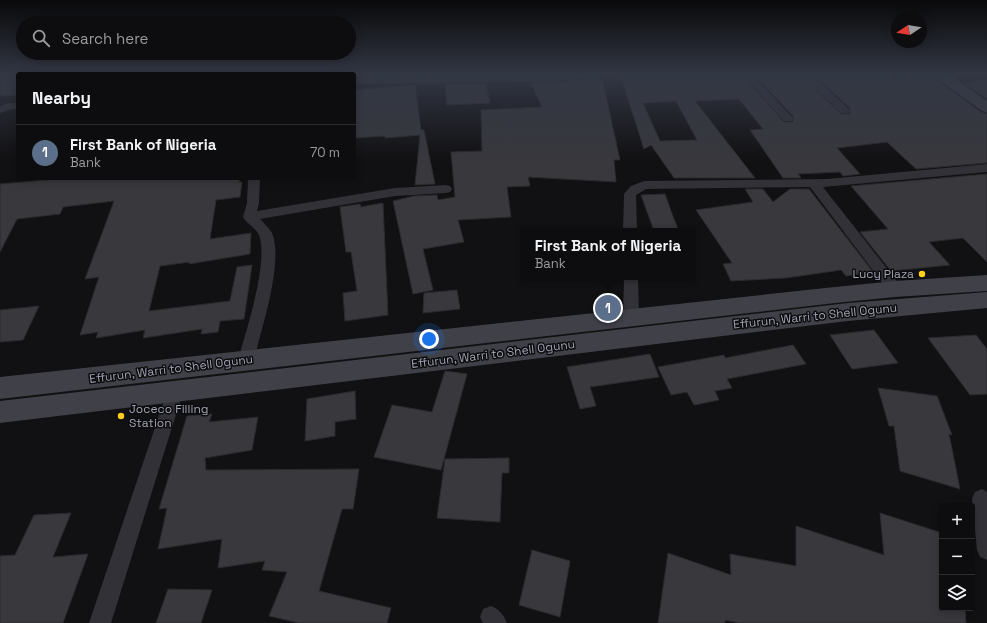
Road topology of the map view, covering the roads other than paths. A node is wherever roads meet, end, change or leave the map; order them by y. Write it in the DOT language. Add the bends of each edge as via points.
graph roads {
  1 [pos="773,103"];
  2 [pos="836,103"];
  3 [pos="16,106"];
  4 [pos="0,110"];
  5 [pos="845,111"];
  6 [pos="788,119"];
  7 [pos="987,168"];
  8 [pos="254,180"];
  9 [pos="813,183"];
  10 [pos="446,189"];
  11 [pos="249,217"];
  12 [pos="630,228"];
  13 [pos="631,280"];
  14 [pos="987,283"];
  15 [pos="895,289"];
  16 [pos="987,300"];
  17 [pos="631,318"];
  18 [pos="246,360"];
  19 [pos="0,388"];
  20 [pos="175,392"];
  21 [pos="0,412"];
  22 [pos="982,499"];
  23 [pos="987,550"];
  24 [pos="100,623"];
  1 -- 6 [label="street"];
  2 -- 5 [label="street"];
  3 -- 4 [label="street"];
  7 -- 9 [label="street"];
  8 -- 11 [label="street" via="253,203"];
  9 -- 12 [label="street" via="644,185 630,194"];
  9 -- 15 [label="street"];
  10 -- 11 [label="street" via="395,192"];
  11 -- 18 [label="street" via="264,233 268,250 264,287"];
  13 -- 17 [label="street"];
  14 -- 15 [label="street, Effurun, Warri to Shell Ogunu"];
  15 -- 17 [label="street, Effurun, Warri to Shell Ogunu"];
  16 -- 20 [label="street, Effurun, Warri to Shell Ogunu" via="848,312"];
  17 -- 18 [label="street, Effurun, Warri to Shell Ogunu"];
  18 -- 19 [label="street, Effurun, Warri to Shell Ogunu"];
  20 -- 21 [label="street, Effurun, Warri to Shell Ogunu"];
  20 -- 24 [label="street"];
  22 -- 23 [label="street"];
}
